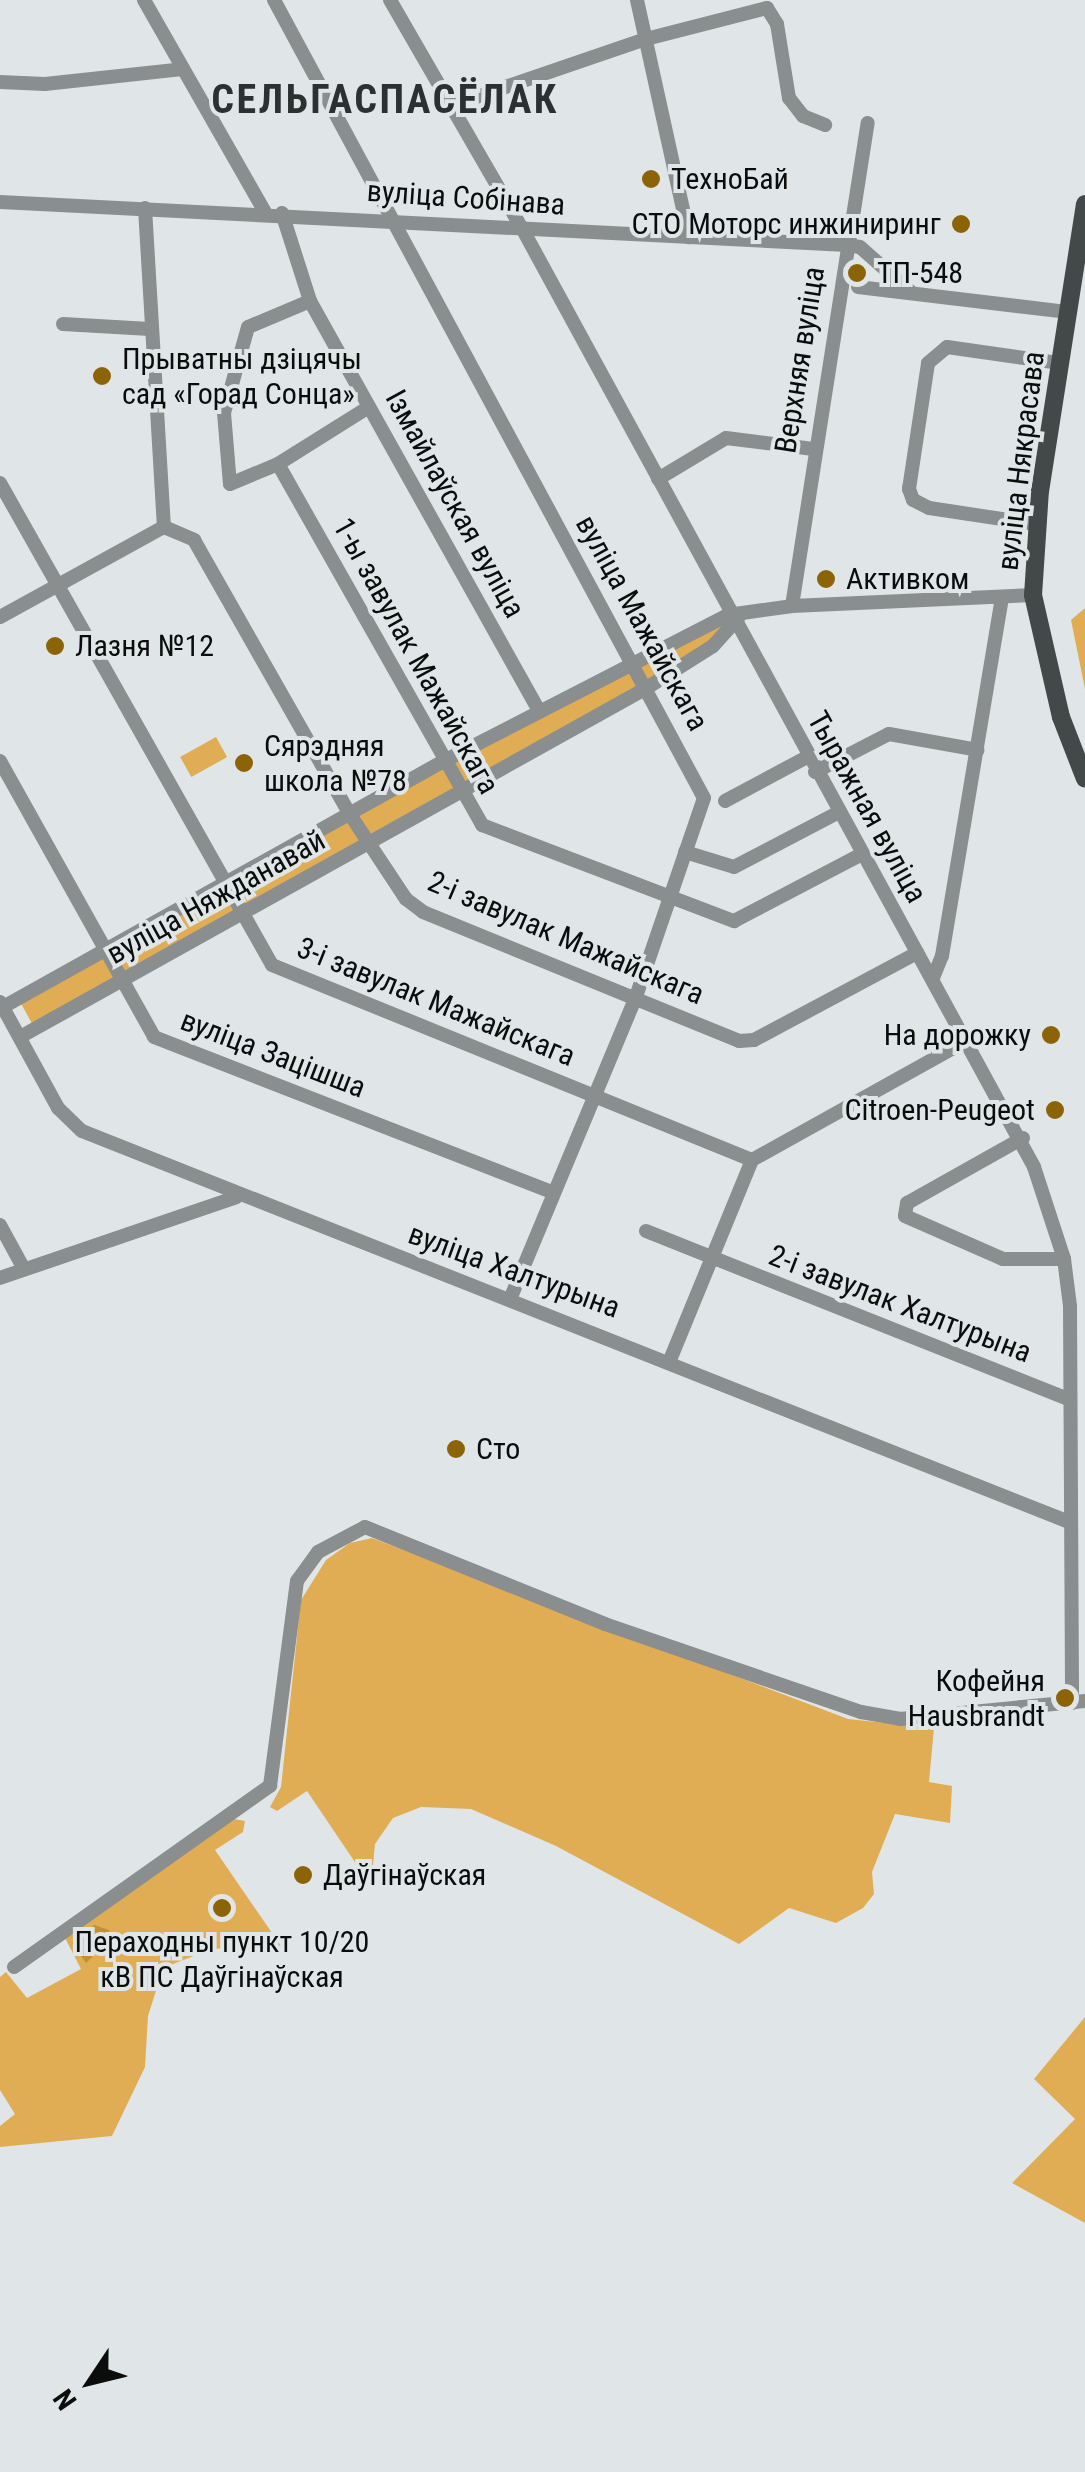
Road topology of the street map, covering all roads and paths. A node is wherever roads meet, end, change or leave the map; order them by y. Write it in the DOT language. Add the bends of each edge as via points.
graph roads {
  1 [pos="144,0"];
  2 [pos="274,0"];
  3 [pos="390,0"];
  4 [pos="637,0"];
  5 [pos="646,39"];
  6 [pos="182,69"];
  7 [pos="0,82"];
  8 [pos="453,105"];
  9 [pos="868,124"];
  10 [pos="824,126"];
  11 [pos="0,202"];
  12 [pos="1085,204"];
  13 [pos="145,208"];
  14 [pos="266,212"];
  15 [pos="282,212"];
  16 [pos="397,220"];
  17 [pos="524,230"];
  18 [pos="689,238"];
  19 [pos="847,245"];
  20 [pos="858,287"];
  21 [pos="912,293"];
  22 [pos="310,300"];
  23 [pos="1069,312"];
  24 [pos="63,324"];
  25 [pos="150,328"];
  26 [pos="1060,363"];
  27 [pos="369,407"];
  28 [pos="813,449"];
  29 [pos="278,464"];
  30 [pos="658,479"];
  31 [pos="0,483"];
  32 [pos="1036,524"];
  33 [pos="164,527"];
  34 [pos="60,588"];
  35 [pos="1033,595"];
  36 [pos="1002,597"];
  37 [pos="792,606"];
  38 [pos="0,617"];
  39 [pos="734,618"];
  40 [pos="631,664"];
  41 [pos="645,689"];
  42 [pos="539,711"];
  43 [pos="978,750"];
  44 [pos="807,757"];
  45 [pos="0,761"];
  46 [pos="442,762"];
  47 [pos="816,772"];
  48 [pos="1085,779"];
  49 [pos="459,790"];
  50 [pos="725,801"];
  51 [pos="838,812"];
  52 [pos="349,814"];
  53 [pos="367,844"];
  54 [pos="685,852"];
  55 [pos="862,854"];
  56 [pos="226,886"];
  57 [pos="669,897"];
  58 [pos="242,916"];
  59 [pos="104,952"];
  60 [pos="918,953"];
  61 [pos="933,978"];
  62 [pos="120,982"];
  63 [pos="636,998"];
  64 [pos="1,1004"];
  65 [pos="20,1037"];
  66 [pos="968,1040"];
  67 [pos="594,1094"];
  68 [pos="1022,1138"];
  69 [pos="752,1160"];
  70 [pos="554,1193"];
  71 [pos="238,1196"];
  72 [pos="0,1225"];
  73 [pos="646,1231"];
  74 [pos="1064,1259"];
  75 [pos="712,1260"];
  76 [pos="24,1269"];
  77 [pos="0,1278"];
  78 [pos="510,1300"];
  79 [pos="670,1360"];
  80 [pos="1068,1399"];
  81 [pos="1069,1522"];
  82 [pos="1079,1702"];
  83 [pos="14,1967"];
  1 -- 6 [label="street"];
  2 -- 16 [label="street, вуліца Мажайскага"];
  3 -- 8 [label="street, Тыражная вуліца"];
  4 -- 5 [label="street"];
  5 -- 8 [label="street"];
  5 -- 10 [label="street" via="766,8 777,24 789,98 803,116"];
  5 -- 18 [label="street"];
  6 -- 7 [label="street" via="45,84"];
  6 -- 14 [label="street"];
  8 -- 17 [label="street, Тыражная вуліца"];
  9 -- 19 [label="street, Верхняя вуліца"];
  11 -- 13 [label="street, вуліца Собінава"];
  12 -- 23 [label="main road, вуліца Някрасава"];
  13 -- 14 [label="street, вуліца Собінава"];
  13 -- 25 [label="street"];
  14 -- 15 [label="street, вуліца Собінава"];
  15 -- 16 [label="street, вуліца Собінава"];
  15 -- 22 [label="street, Ізмайлаўская вуліца"];
  16 -- 17 [label="street, вуліца Собінава"];
  16 -- 40 [label="street, вуліца Мажайскага"];
  17 -- 18 [label="street, вуліца Собінава"];
  17 -- 30 [label="street, Тыражная вуліца"];
  18 -- 19 [label="street, вуліца Собінава"];
  19 -- 21 [label="street" via="860,247"];
  19 -- 28 [label="street, Верхняя вуліца"];
  20 -- 21 [label="street"];
  21 -- 23 [label="street"];
  22 -- 27 [label="street, Ізмайлаўская вуліца"];
  22 -- 29 [label="street" via="256,321 246,332 224,413 230,484"];
  23 -- 26 [label="main road, вуліца Някрасава"];
  24 -- 25 [label="street"];
  25 -- 33 [label="street"];
  26 -- 32 [label="main road, вуліца Някрасава"];
  26 -- 32 [label="street" via="948,348 928,363 909,490 930,508"];
  27 -- 29 [label="street"];
  27 -- 42 [label="street, Ізмайлаўская вуліца"];
  28 -- 30 [label="street" via="726,438"];
  28 -- 37 [label="street, Верхняя вуліца"];
  29 -- 46 [label="street, 1-ы завулак Мажайскага"];
  30 -- 39 [label="street, Тыражная вуліца"];
  31 -- 34 [label="street, 3-і завулак Мажайскага"];
  32 -- 35 [label="main road, вуліца Някрасава"];
  33 -- 34 [label="street"];
  33 -- 52 [label="street, 2-і завулак Мажайскага" via="194,540"];
  34 -- 38 [label="street"];
  34 -- 56 [label="street, 3-і завулак Мажайскага"];
  35 -- 36 [label="street, вуліца Няжданавай"];
  35 -- 48 [label="main road, вуліца Някрасава" via="1061,717"];
  36 -- 37 [label="street, вуліца Няжданавай"];
  36 -- 43 [label="street, вуліца Някрасава"];
  37 -- 39 [label="street, вуліца Няжданавай"];
  39 -- 40 [label="street, вуліца Няжданавай"];
  39 -- 41 [label="street, вуліца Няжданавай" via="704,653"];
  39 -- 44 [label="street, Тыражная вуліца"];
  40 -- 41 [label="street, вуліца Мажайскага"];
  40 -- 42 [label="street, вуліца Няжданавай"];
  41 -- 49 [label="street, вуліца Няжданавай"];
  41 -- 54 [label="street, вуліца Мажайскага" via="702,790"];
  42 -- 46 [label="street, вуліца Няжданавай"];
  43 -- 47 [label="street" via="890,734"];
  43 -- 61 [label="street, вуліца Някрасава"];
  44 -- 47 [label="street, Тыражная вуліца"];
  44 -- 50 [label="street"];
  45 -- 59 [label="street, вуліца Зацішша"];
  46 -- 49 [label="street, 1-ы завулак Мажайскага"];
  46 -- 52 [label="street, вуліца Няжданавай"];
  47 -- 51 [label="street, Тыражная вуліца"];
  49 -- 53 [label="street, вуліца Няжданавай"];
  49 -- 57 [label="street, 1-ы завулак Мажайскага" via="482,825"];
  51 -- 54 [label="street" via="734,868"];
  51 -- 55 [label="street, Тыражная вуліца"];
  52 -- 53 [label="street, 2-і завулак Мажайскага"];
  52 -- 56 [label="street, вуліца Няжданавай"];
  53 -- 58 [label="street, вуліца Няжданавай"];
  53 -- 63 [label="street, 2-і завулак Мажайскага" via="423,912"];
  54 -- 57 [label="street, вуліца Мажайскага"];
  55 -- 57 [label="street, 1-ы завулак Мажайскага" via="745,919"];
  55 -- 60 [label="street, Тыражная вуліца"];
  56 -- 58 [label="street, 3-і завулак Мажайскага"];
  56 -- 59 [label="street, вуліца Няжданавай"];
  57 -- 63 [label="street, вуліца Мажайскага"];
  58 -- 62 [label="street, вуліца Няжданавай"];
  58 -- 67 [label="street, 3-і завулак Мажайскага" via="278,970"];
  59 -- 62 [label="street, вуліца Зацішша"];
  59 -- 64 [label="street, вуліца Няжданавай"];
  60 -- 61 [label="street, Тыражная вуліца"];
  60 -- 63 [label="street, 2-і завулак Мажайскага" via="754,1040 739,1040"];
  61 -- 66 [label="street, Тыражная вуліца"];
  62 -- 65 [label="street, вуліца Няжданавай"];
  62 -- 70 [label="street, вуліца Зацішша" via="154,1036"];
  63 -- 67 [label="street, вуліца Мажайскага"];
  64 -- 65 [label="street, вуліца Халтурына"];
  65 -- 71 [label="street, вуліца Халтурына" via="58,1108 82,1131"];
  66 -- 68 [label="street, Тыражная вуліца"];
  66 -- 69 [label="street"];
  67 -- 69 [label="street, 3-і завулак Мажайскага"];
  67 -- 70 [label="street, вуліца Мажайскага"];
  68 -- 74 [label="street, Тыражная вуліца"];
  68 -- 74 [label="street" via="907,1203 905,1216 1003,1260"];
  69 -- 75 [label="street"];
  70 -- 78 [label="street, вуліца Мажайскага"];
  71 -- 76 [label="street"];
  71 -- 78 [label="street, вуліца Халтурына"];
  72 -- 76 [label="street"];
  73 -- 75 [label="street, 2-і завулак Халтурына"];
  74 -- 80 [label="street, Тыражная вуліца"];
  75 -- 79 [label="street"];
  75 -- 80 [label="street, 2-і завулак Халтурына"];
  76 -- 77 [label="street"];
  78 -- 79 [label="street, вуліца Халтурына"];
  79 -- 81 [label="street, вуліца Халтурына"];
  80 -- 81 [label="street, Тыражная вуліца"];
  81 -- 82 [label="street, Тыражная вуліца"];
  82 -- 83 [label="street" via="900,1719 861,1712 623,1630 365,1527 318,1552 297,1582 270,1786"];
}
